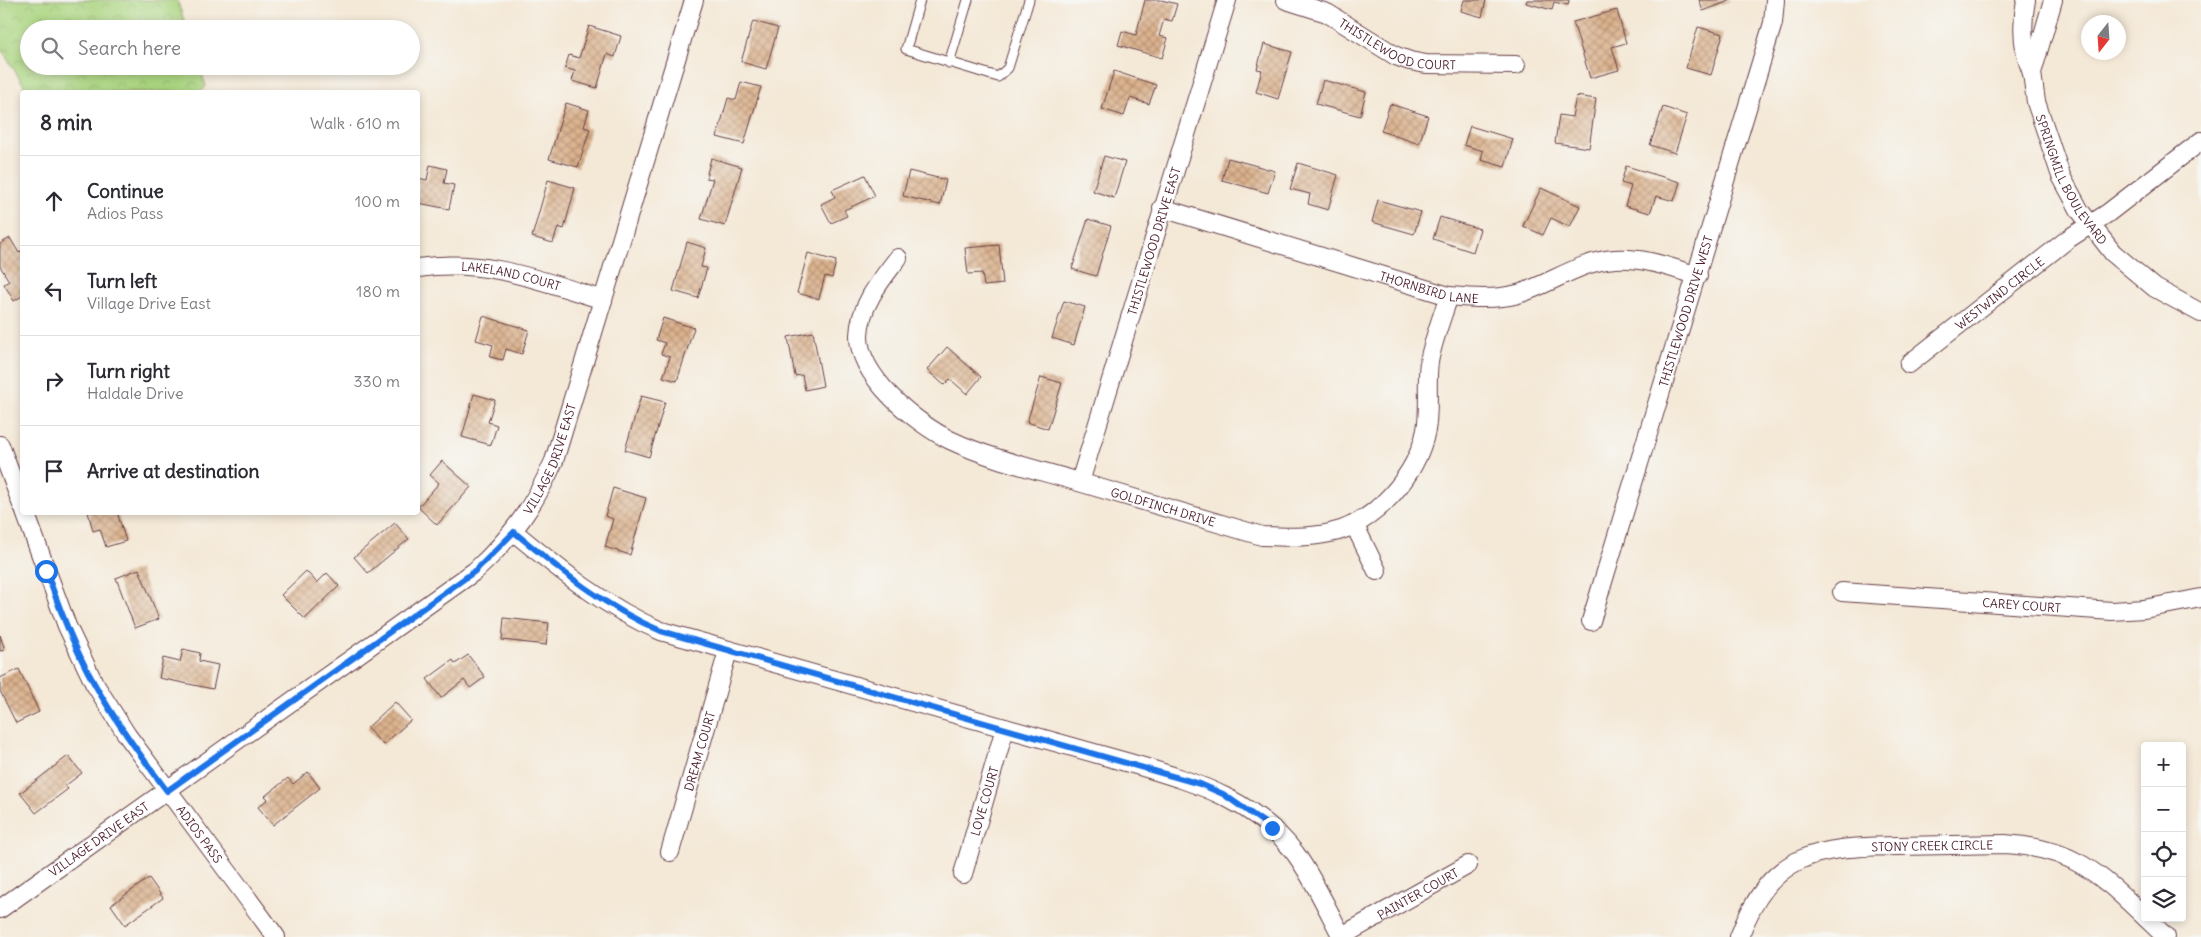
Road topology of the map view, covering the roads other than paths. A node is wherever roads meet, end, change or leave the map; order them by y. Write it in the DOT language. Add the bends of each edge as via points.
graph roads {
  1 [pos="694,0"];
  2 [pos="920,0"];
  3 [pos="968,0"];
  4 [pos="1029,0"];
  5 [pos="1227,0"];
  6 [pos="1286,0"];
  7 [pos="1775,0"];
  8 [pos="2026,0"];
  9 [pos="2053,0"];
  10 [pos="949,63"];
  11 [pos="1516,66"];
  12 [pos="2032,73"];
  13 [pos="2201,142"];
  14 [pos="1162,208"];
  15 [pos="2090,225"];
  16 [pos="898,258"];
  17 [pos="420,268"];
  18 [pos="1698,276"];
  19 [pos="1449,296"];
  20 [pos="603,300"];
  21 [pos="2201,313"];
  22 [pos="1909,364"];
  23 [pos="0,445"];
  24 [pos="1080,482"];
  25 [pos="20,500"];
  26 [pos="26,515"];
  27 [pos="1354,524"];
  28 [pos="514,532"];
  29 [pos="1377,571"];
  30 [pos="1842,592"];
  31 [pos="2201,598"];
  32 [pos="1591,621"];
  33 [pos="728,651"];
  34 [pos="1005,728"];
  35 [pos="167,791"];
  36 [pos="670,852"];
  37 [pos="1468,865"];
  38 [pos="963,874"];
  39 [pos="0,909"];
  40 [pos="2141,914"];
  41 [pos="2150,922"];
  42 [pos="276,937"];
  43 [pos="1341,937"];
  44 [pos="1739,937"];
  45 [pos="2166,937"];
  1 -- 20 [label="street, VILLAGE DRIVE EAST"];
  2 -- 10 [label="lane" via="906,50"];
  3 -- 10 [label="lane"];
  4 -- 10 [label="lane" via="1008,68 998,77"];
  5 -- 14 [label="street, THISTLEWOOD DRIVE EAST"];
  6 -- 11 [label="street, THISTLEWOOD COURT" via="1327,13 1396,56 1410,61"];
  7 -- 18 [label="street, THISTLEWOOD DRIVE WEST" via="1773,23"];
  8 -- 12 [label="street" via="2024,54"];
  9 -- 12 [label="street, SPRINGMILL BOULEVARD"];
  12 -- 15 [label="street, SPRINGMILL BOULEVARD" via="2036,102 2053,158"];
  13 -- 15 [label="street, WESTWIND CIRCLE"];
  14 -- 19 [label="street, THORNBIRD LANE"];
  14 -- 24 [label="street, THISTLEWOOD DRIVE EAST"];
  15 -- 21 [label="street, SPRINGMILL BOULEVARD" via="2114,253 2155,288"];
  15 -- 22 [label="street, WESTWIND CIRCLE"];
  16 -- 24 [label="street, GOLDFINCH DRIVE" via="874,290 859,335 864,360 884,389 919,420 948,439 996,458"];
  17 -- 20 [label="street, LAKELAND COURT" via="493,267"];
  18 -- 19 [label="street, THORNBIRD LANE" via="1648,261 1617,258 1592,263 1518,294 1483,299"];
  18 -- 32 [label="street, THISTLEWOOD DRIVE WEST"];
  19 -- 27 [label="street, GOLDFINCH DRIVE" via="1429,362 1425,432 1416,457 1398,487 1378,508"];
  20 -- 28 [label="street, VILLAGE DRIVE EAST" via="554,461 532,508"];
  23 -- 25 [label="street"];
  24 -- 27 [label="street, GOLDFINCH DRIVE" via="1262,536 1294,538 1331,533"];
  26 -- 35 [label="street, ADIOS PASS" via="67,626 94,683 126,735"];
  27 -- 29 [label="street"];
  28 -- 33 [label="street" via="607,604 632,619"];
  28 -- 35 [label="street, VILLAGE DRIVE EAST" via="475,571"];
  30 -- 31 [label="street, CAREY COURT" via="2112,611 2144,609"];
  33 -- 34 [label="street"];
  33 -- 36 [label="street, DREAM COURT"];
  34 -- 38 [label="street, LOVE COURT"];
  34 -- 43 [label="street" via="1200,784 1223,794 1272,828 1295,854"];
  35 -- 39 [label="street, VILLAGE DRIVE EAST"];
  35 -- 42 [label="street, ADIOS PASS"];
  37 -- 43 [label="street, PAINTER COURT"];
  40 -- 44 [label="street, STONY CREEK CIRCLE" via="2092,870 2050,850 2005,844 1854,846 1811,854 1786,868 1762,890"];
  41 -- 45 [label="street, STONY CREEK CIRCLE"];
}
